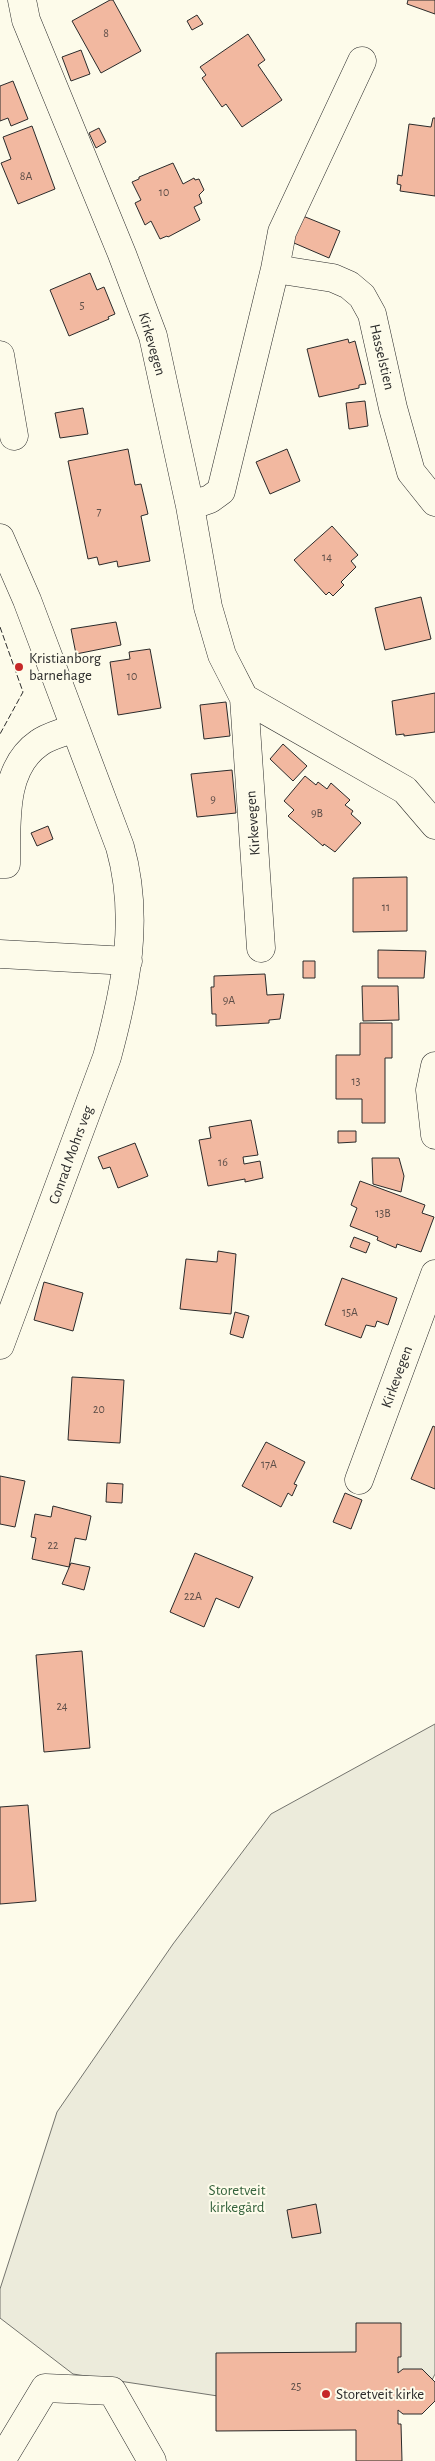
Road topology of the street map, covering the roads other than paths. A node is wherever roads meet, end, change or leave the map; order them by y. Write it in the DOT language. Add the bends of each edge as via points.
graph roads {
  1 [pos="22,0"];
  2 [pos="362,61"];
  3 [pos="275,269"];
  4 [pos="0,355"];
  5 [pos="14,436"];
  6 [pos="435,502"];
  7 [pos="190,506"];
  8 [pos="0,538"];
  9 [pos="244,698"];
  10 [pos="74,728"];
  11 [pos="435,826"];
  12 [pos="0,864"];
  13 [pos="261,948"];
  14 [pos="0,954"];
  15 [pos="128,960"];
  16 [pos="435,1066"];
  17 [pos="435,1135"];
  18 [pos="435,1274"];
  19 [pos="0,1345"];
  20 [pos="359,1480"];
  21 [pos="1,2461"];
  22 [pos="152,2461"];
  1 -- 7 [label="street, Kirkevegen" via="26,20 153,336"];
  2 -- 3 [label="street" via="282,232"];
  3 -- 6 [label="street, Hasselstien" via="333,278 362,296 372,314 411,472"];
  3 -- 7 [label="street" via="221,491"];
  4 -- 5 [label="street"];
  7 -- 9 [label="street, Kirkevegen" via="208,607 222,655"];
  8 -- 10 [label="street, Conrad Mohrs veg" via="27,600"];
  9 -- 11 [label="street" via="405,790"];
  9 -- 13 [label="street, Kirkevegen"];
  10 -- 12 [label="street" via="39,743 15,772 8,801 6,864"];
  10 -- 15 [label="street, Conrad Mohrs veg" via="128,875"];
  14 -- 15 [label="street"];
  15 -- 19 [label="street, Conrad Mohrs veg" via="108,1057"];
  16 -- 17 [label="street" via="430,1090"];
  18 -- 20 [label="street, Kirkevegen"];
  21 -- 22 [label="street" via="45,2388 112,2391"];
}
